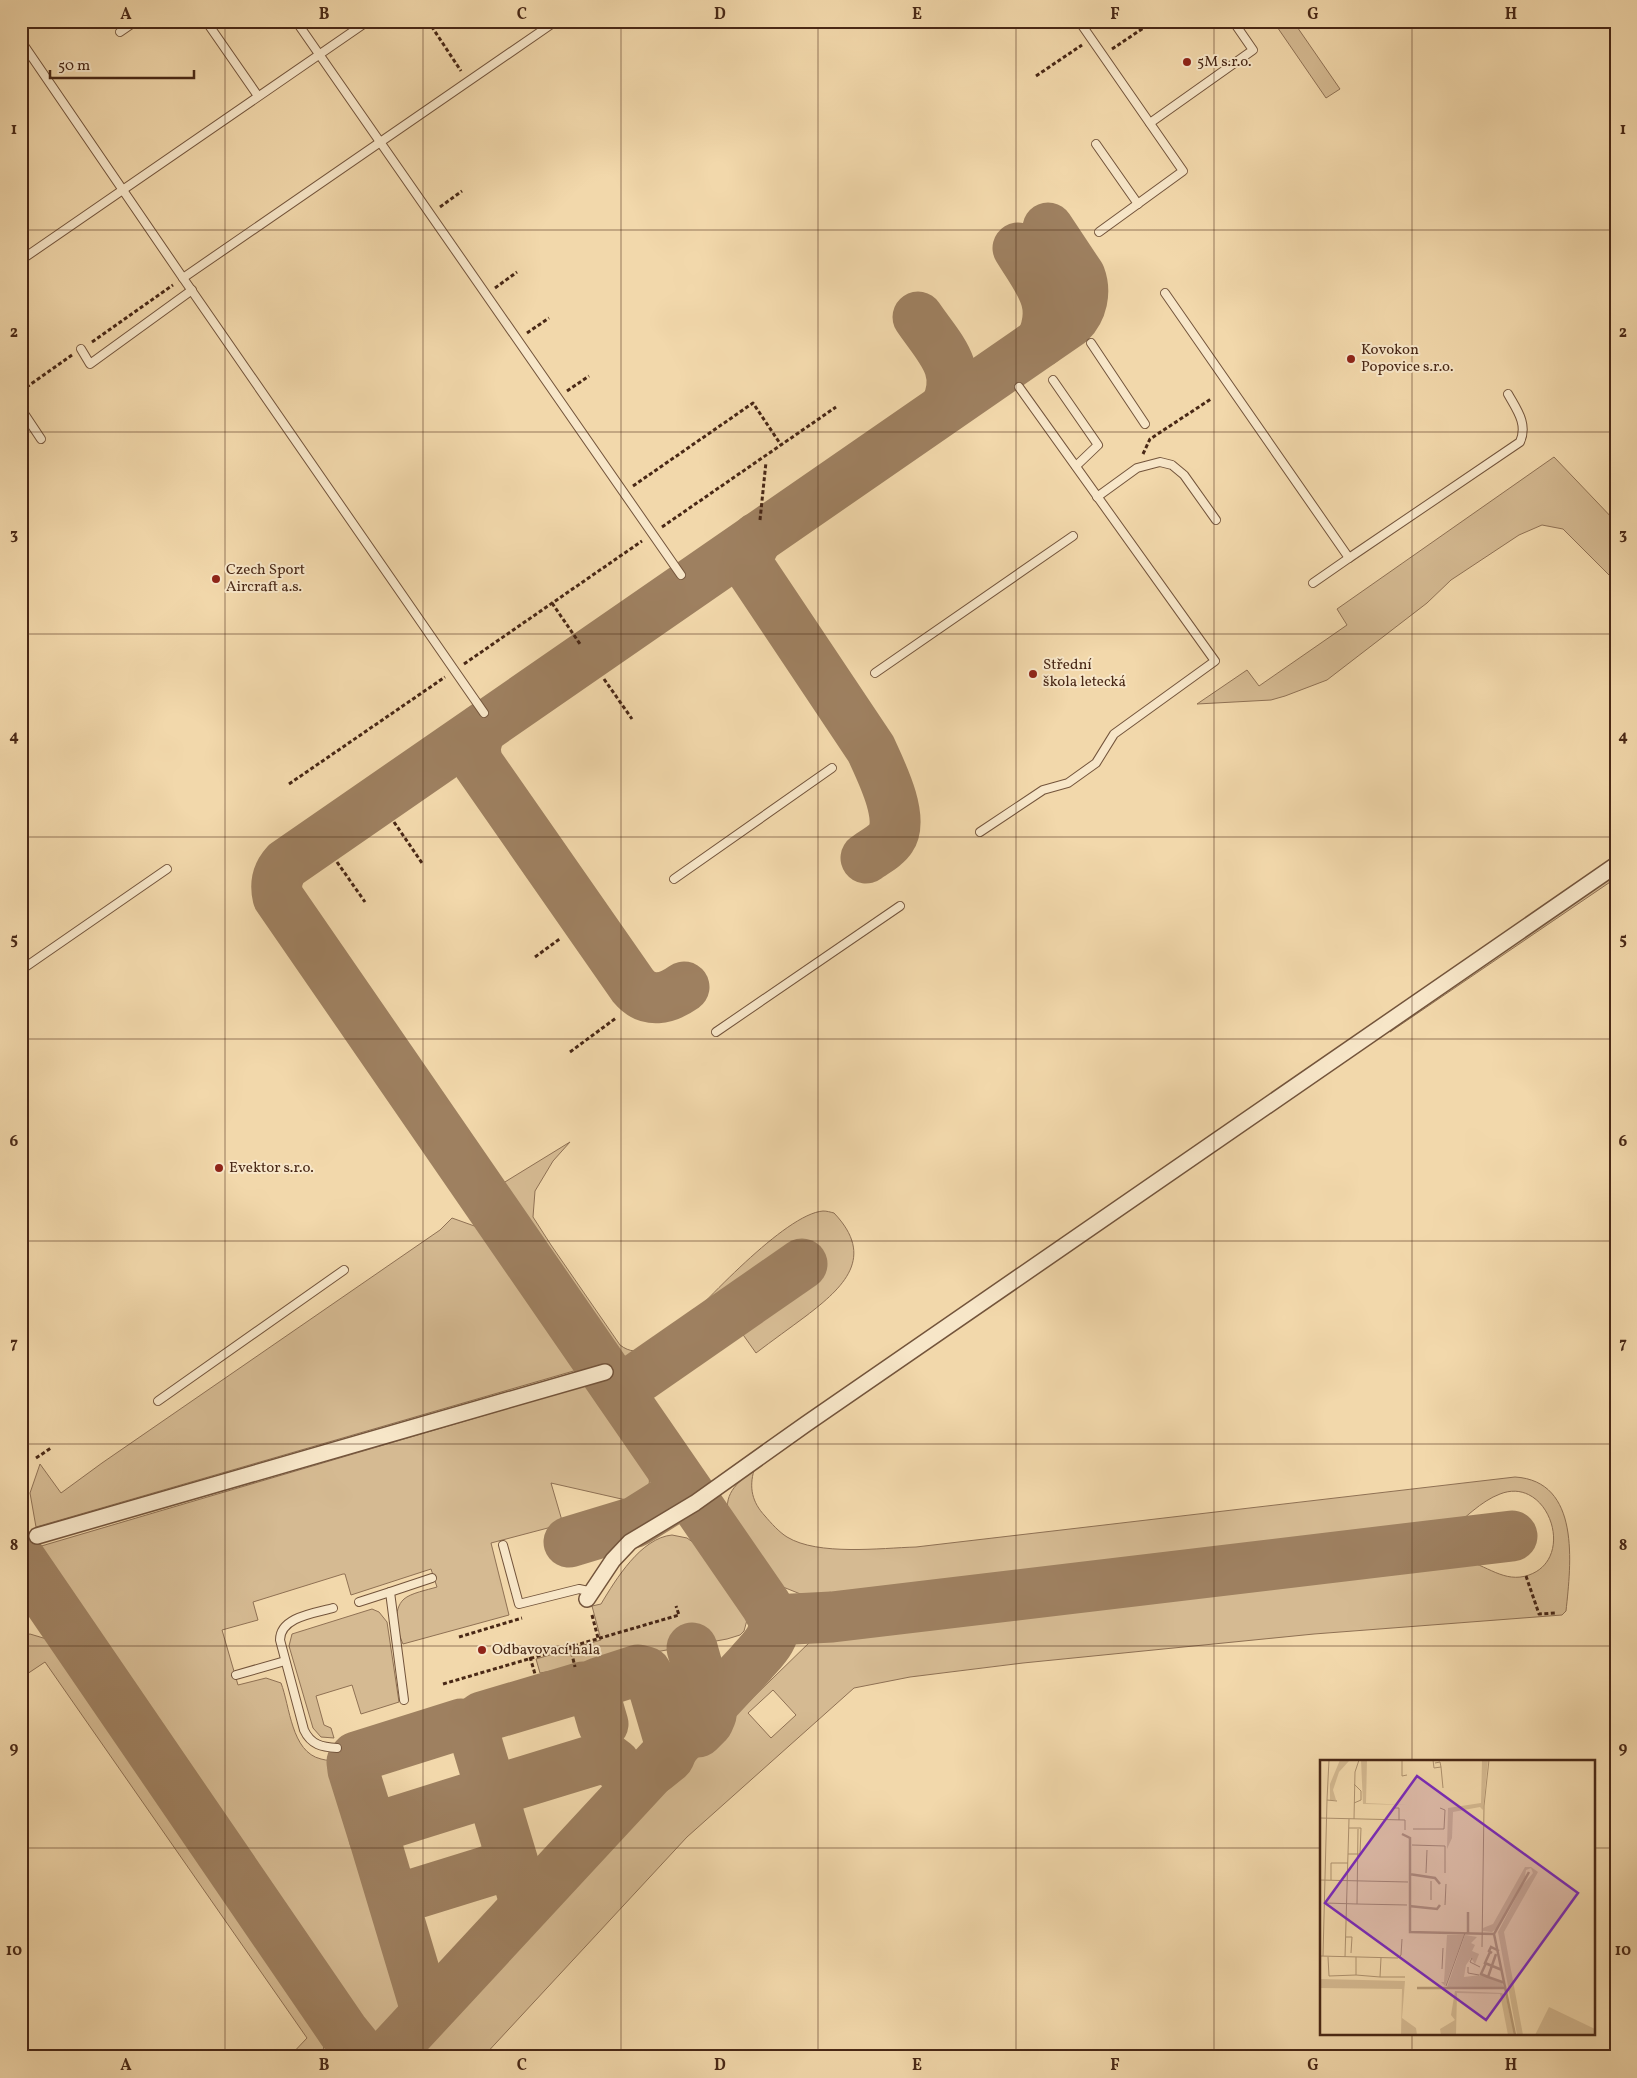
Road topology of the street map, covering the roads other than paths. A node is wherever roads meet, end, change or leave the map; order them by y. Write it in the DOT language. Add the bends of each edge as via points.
graph roads {
  1 [pos="136,21"];
  2 [pos="206,21"];
  3 [pos="296,21"];
  4 [pos="368,21"];
  5 [pos="556,21"];
  6 [pos="1079,21"];
  7 [pos="1233,21"];
  8 [pos="120,32"];
  9 [pos="21,41"];
  10 [pos="320,54"];
  11 [pos="258,96"];
  12 [pos="1150,123"];
  13 [pos="382,143"];
  14 [pos="1096,144"];
  15 [pos="123,190"];
  16 [pos="1138,204"];
  17 [pos="1099,232"];
  18 [pos="21,260"];
  19 [pos="183,278"];
  20 [pos="192,290"];
  21 [pos="1165,293"];
  22 [pos="1091,343"];
  23 [pos="81,349"];
  24 [pos="1053,380"];
  25 [pos="1019,387"];
  26 [pos="1508,394"];
  27 [pos="21,409"];
  28 [pos="1145,424"];
  29 [pos="41,439"];
  30 [pos="1076,466"];
  31 [pos="1098,497"];
  32 [pos="1216,520"];
  33 [pos="1073,536"];
  34 [pos="1349,558"];
  35 [pos="681,575"];
  36 [pos="1313,583"];
  37 [pos="875,672"];
  38 [pos="484,713"];
  39 [pos="832,768"];
  40 [pos="980,832"];
  41 [pos="1616,865"];
  42 [pos="168,869"];
  43 [pos="674,879"];
  44 [pos="900,906"];
  45 [pos="21,970"];
  46 [pos="716,1032"];
  47 [pos="344,1270"];
  48 [pos="605,1372"];
  49 [pos="158,1401"];
  50 [pos="37,1536"];
  51 [pos="503,1545"];
  52 [pos="432,1578"];
  53 [pos="390,1592"];
  54 [pos="590,1596"];
  55 [pos="359,1602"];
  56 [pos="333,1608"];
  57 [pos="285,1660"];
  58 [pos="236,1675"];
  59 [pos="404,1700"];
  60 [pos="337,1748"];
  1 -- 8 [label="lane"];
  2 -- 11 [label="lane"];
  3 -- 10 [label="lane"];
  4 -- 10 [label="lane"];
  5 -- 13 [label="lane"];
  6 -- 12 [label="lane"];
  7 -- 12 [label="lane" via="1253,50"];
  9 -- 15 [label="lane"];
  10 -- 11 [label="lane"];
  10 -- 13 [label="lane"];
  11 -- 15 [label="lane"];
  12 -- 16 [label="lane" via="1183,171"];
  13 -- 19 [label="lane"];
  13 -- 35 [label="lane"];
  14 -- 16 [label="lane"];
  15 -- 18 [label="lane"];
  15 -- 19 [label="lane"];
  16 -- 17 [label="lane"];
  19 -- 20 [label="lane"];
  20 -- 23 [label="lane" via="90,364"];
  20 -- 38 [label="lane"];
  21 -- 34 [label="lane"];
  22 -- 28 [label="lane"];
  24 -- 30 [label="lane" via="1098,444"];
  25 -- 30 [label="lane"];
  26 -- 34 [label="lane" via="1523,425 1520,442"];
  27 -- 29 [label="lane"];
  30 -- 31 [label="lane"];
  31 -- 32 [label="lane" via="1137,468 1160,462 1172,465 1184,475"];
  31 -- 40 [label="lane" via="1215,661 1114,734 1096,763 1068,783 1043,790"];
  33 -- 37 [label="lane"];
  34 -- 36 [label="lane"];
  39 -- 43 [label="lane"];
  41 -- 54 [label="street" via="695,1503 630,1542 613,1560"];
  42 -- 45 [label="lane"];
  44 -- 46 [label="lane"];
  47 -- 49 [label="lane"];
  48 -- 50 [label="street"];
  51 -- 54 [label="lane" via="519,1604 579,1588"];
  52 -- 53 [label="lane"];
  53 -- 55 [label="lane"];
  53 -- 59 [label="lane"];
  56 -- 57 [label="lane" via="286,1624 280,1635"];
  57 -- 58 [label="lane"];
  57 -- 60 [label="lane" via="307,1737 322,1747"];
}
